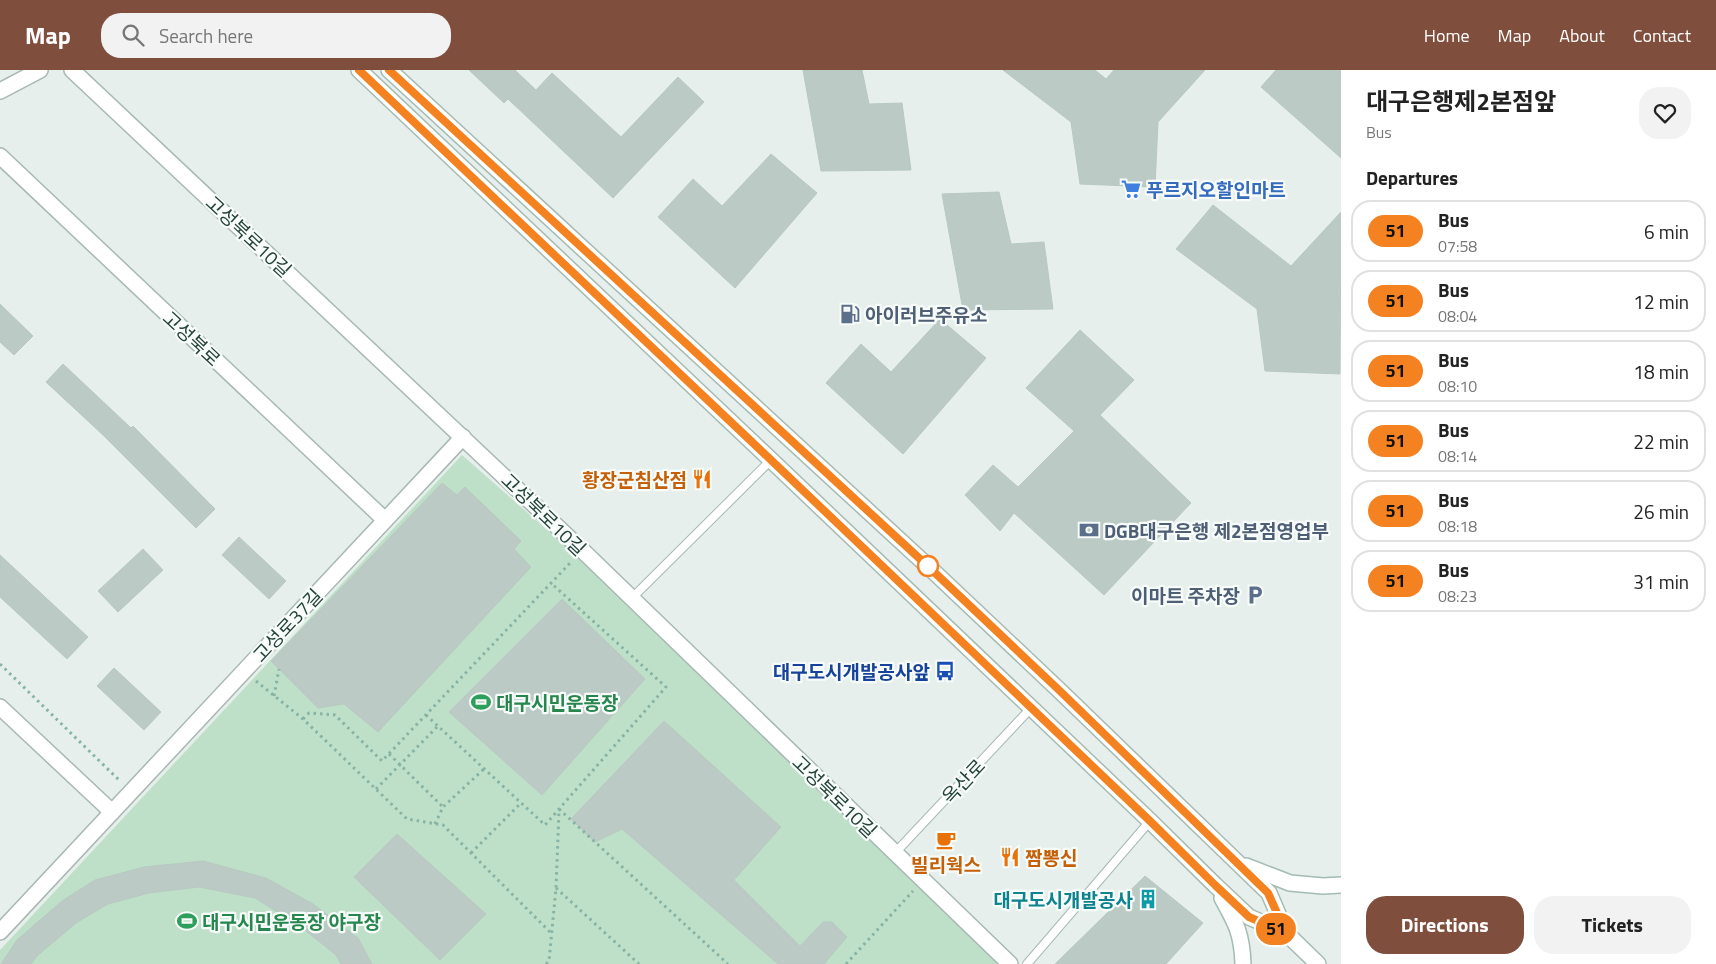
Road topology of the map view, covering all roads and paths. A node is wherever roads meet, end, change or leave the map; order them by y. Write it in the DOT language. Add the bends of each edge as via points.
graph roads {
  1 [pos="40,70"];
  2 [pos="72,70"];
  3 [pos="359,70"];
  4 [pos="389,70"];
  5 [pos="0,91"];
  6 [pos="0,156"];
  7 [pos="463,437"];
  8 [pos="771,460"];
  9 [pos="385,520"];
  10 [pos="582,550"];
  11 [pos="552,584"];
  12 [pos="632,598"];
  13 [pos="0,664"];
  14 [pos="279,669"];
  15 [pos="244,670"];
  16 [pos="274,696"];
  17 [pos="1,708"];
  18 [pos="1031,708"];
  19 [pos="426,715"];
  20 [pos="303,719"];
  21 [pos="438,726"];
  22 [pos="389,754"];
  23 [pos="400,765"];
  24 [pos="484,769"];
  25 [pos="376,789"];
  26 [pos="131,792"];
  27 [pos="520,803"];
  28 [pos="443,807"];
  29 [pos="558,810"];
  30 [pos="112,812"];
  31 [pos="1150,821"];
  32 [pos="435,824"];
  33 [pos="471,853"];
  34 [pos="895,853"];
  35 [pos="1240,864"];
  36 [pos="922,880"];
  37 [pos="1215,885"];
  38 [pos="1341,885"];
  39 [pos="556,888"];
  40 [pos="0,932"];
  41 [pos="551,933"];
  42 [pos="1286,933"];
  43 [pos="546,964"];
  44 [pos="639,964"];
  45 [pos="728,964"];
  46 [pos="846,964"];
  47 [pos="1010,964"];
  48 [pos="1027,964"];
  49 [pos="1243,964"];
  50 [pos="1318,964"];
  1 -- 5 [label="main road"];
  2 -- 7 [label="main road, 고성북로10길"];
  3 -- 8 [label="main road"];
  4 -- 35 [label="main road" via="932,570"];
  6 -- 9 [label="main road, 고성북로"];
  7 -- 9 [label="main road, 고성로37길"];
  7 -- 10 [label="main road, 고성북로10길"];
  8 -- 12 [label="lane"];
  8 -- 18 [label="main road"];
  9 -- 15 [label="main road, 고성로37길"];
  10 -- 11 [label="path"];
  10 -- 12 [label="main road, 고성북로10길"];
  11 -- 19 [label="path"];
  11 -- 29 [label="path" via="666,687"];
  12 -- 34 [label="main road, 고성북로10길"];
  13 -- 26 [label="path"];
  14 -- 16 [label="path"];
  15 -- 16 [label="path"];
  15 -- 26 [label="main road, 고성로37길"];
  16 -- 20 [label="path"];
  17 -- 30 [label="main road"];
  18 -- 31 [label="main road"];
  18 -- 34 [label="lane, 옥산로"];
  19 -- 21 [label="path"];
  19 -- 22 [label="path"];
  20 -- 22 [label="path" via="309,713 334,715 382,761"];
  20 -- 25 [label="path"];
  21 -- 23 [label="path"];
  21 -- 24 [label="path"];
  22 -- 23 [label="path"];
  23 -- 25 [label="path"];
  23 -- 28 [label="path"];
  24 -- 27 [label="path"];
  24 -- 28 [label="path"];
  25 -- 32 [label="path" via="407,819"];
  26 -- 30 [label="main road, 고성로37길"];
  27 -- 29 [label="path" via="545,825"];
  27 -- 33 [label="path"];
  28 -- 32 [label="path"];
  29 -- 39 [label="path"];
  29 -- 45 [label="path"];
  30 -- 40 [label="main road, 고성로37길"];
  31 -- 37 [label="main road"];
  31 -- 48 [label="lane"];
  32 -- 33 [label="path" via="443,825"];
  33 -- 41 [label="path"];
  34 -- 36 [label="main road, 고성북로10길"];
  35 -- 38 [label="main road" via="1290,883"];
  35 -- 42 [label="main road" via="1268,893"];
  36 -- 46 [label="path"];
  36 -- 47 [label="main road, 고성북로10길"];
  37 -- 42 [label="main road" via="1249,917"];
  37 -- 49 [label="main road" via="1238,925"];
  39 -- 41 [label="path"];
  39 -- 44 [label="path"];
  41 -- 43 [label="path"];
  42 -- 50 [label="main road"];
}
